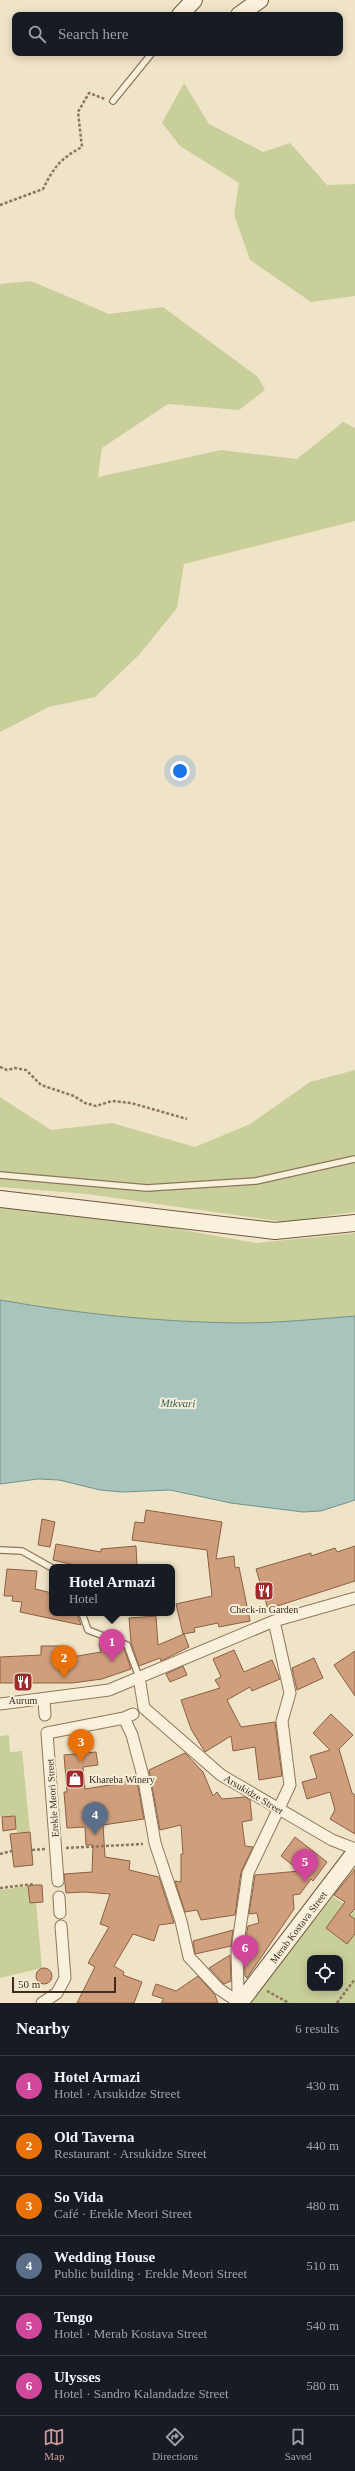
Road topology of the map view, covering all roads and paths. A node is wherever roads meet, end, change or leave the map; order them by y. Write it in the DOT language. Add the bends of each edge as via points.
graph roads {
  1 [pos="194,0"];
  2 [pos="260,0"];
  3 [pos="183,12"];
  4 [pos="243,12"];
  5 [pos="150,56"];
  6 [pos="113,101"];
  7 [pos="0,205"];
  8 [pos="0,1067"];
  9 [pos="187,1119"];
  10 [pos="355,1159"];
  11 [pos="0,1175"];
  12 [pos="0,1199"];
  13 [pos="355,1223"];
  14 [pos="0,1550"];
  15 [pos="49,1566"];
  16 [pos="355,1598"];
  17 [pos="83,1616"];
  18 [pos="274,1621"];
  19 [pos="139,1677"];
  20 [pos="44,1700"];
  21 [pos="0,1704"];
  22 [pos="47,1733"];
  23 [pos="73,1749"];
  24 [pos="74,1754"];
  25 [pos="279,1808"];
  26 [pos="155,1844"];
  27 [pos="55,1849"];
  28 [pos="12,1851"];
  29 [pos="355,1851"];
  30 [pos="0,1854"];
  31 [pos="58,1881"];
  32 [pos="34,1884"];
  33 [pos="0,1888"];
  34 [pos="59,1897"];
  35 [pos="60,1913"];
  36 [pos="61,1926"];
  37 [pos="355,1978"];
  38 [pos="265,1990"];
  39 [pos="42,2003"];
  40 [pos="240,2003"];
  41 [pos="289,2003"];
  42 [pos="337,2003"];
  1 -- 3 [label="main road"];
  2 -- 4 [label="main road"];
  5 -- 6 [label="lane"];
  6 -- 7 [label="path" via="89,93 78,112 82,147 67,155 53,168 43,189"];
  8 -- 9 [label="path" via="6,1070 26,1070 41,1084 74,1096 85,1103 96,1106 112,1101 131,1103"];
  10 -- 11 [label="lane" via="256,1181 147,1188"];
  12 -- 13 [label="main road" via="276,1231"];
  14 -- 15 [label="lane" via="22,1551"];
  16 -- 18 [label="street"];
  17 -- 19 [label="lane" via="88,1630 127,1645"];
  18 -- 19 [label="street"];
  18 -- 25 [label="street" via="290,1693 282,1721 290,1785"];
  19 -- 20 [label="street" via="108,1690"];
  19 -- 25 [label="street, Arsukidze Street" via="144,1708 221,1775"];
  20 -- 21 [label="street"];
  20 -- 22 [label="street, Erekle Meori Street"];
  22 -- 26 [label="street" via="129,1716"];
  22 -- 27 [label="street, Erekle Meori Street"];
  23 -- 24 [label="path"];
  25 -- 29 [label="street, Arsukidze Street"];
  25 -- 40 [label="street" via="248,1874 238,1950"];
  26 -- 27 [label="path"];
  26 -- 40 [label="street" via="181,1921 189,1957 219,1989"];
  27 -- 31 [label="street, Erekle Meori Street"];
  28 -- 30 [label="path"];
  29 -- 40 [label="main road, Merab Kostava Street"];
  32 -- 33 [label="path"];
  34 -- 35 [label="street"];
  36 -- 39 [label="street" via="65,1978 58,1993"];
  37 -- 42 [label="path"];
  38 -- 41 [label="path"];
}
